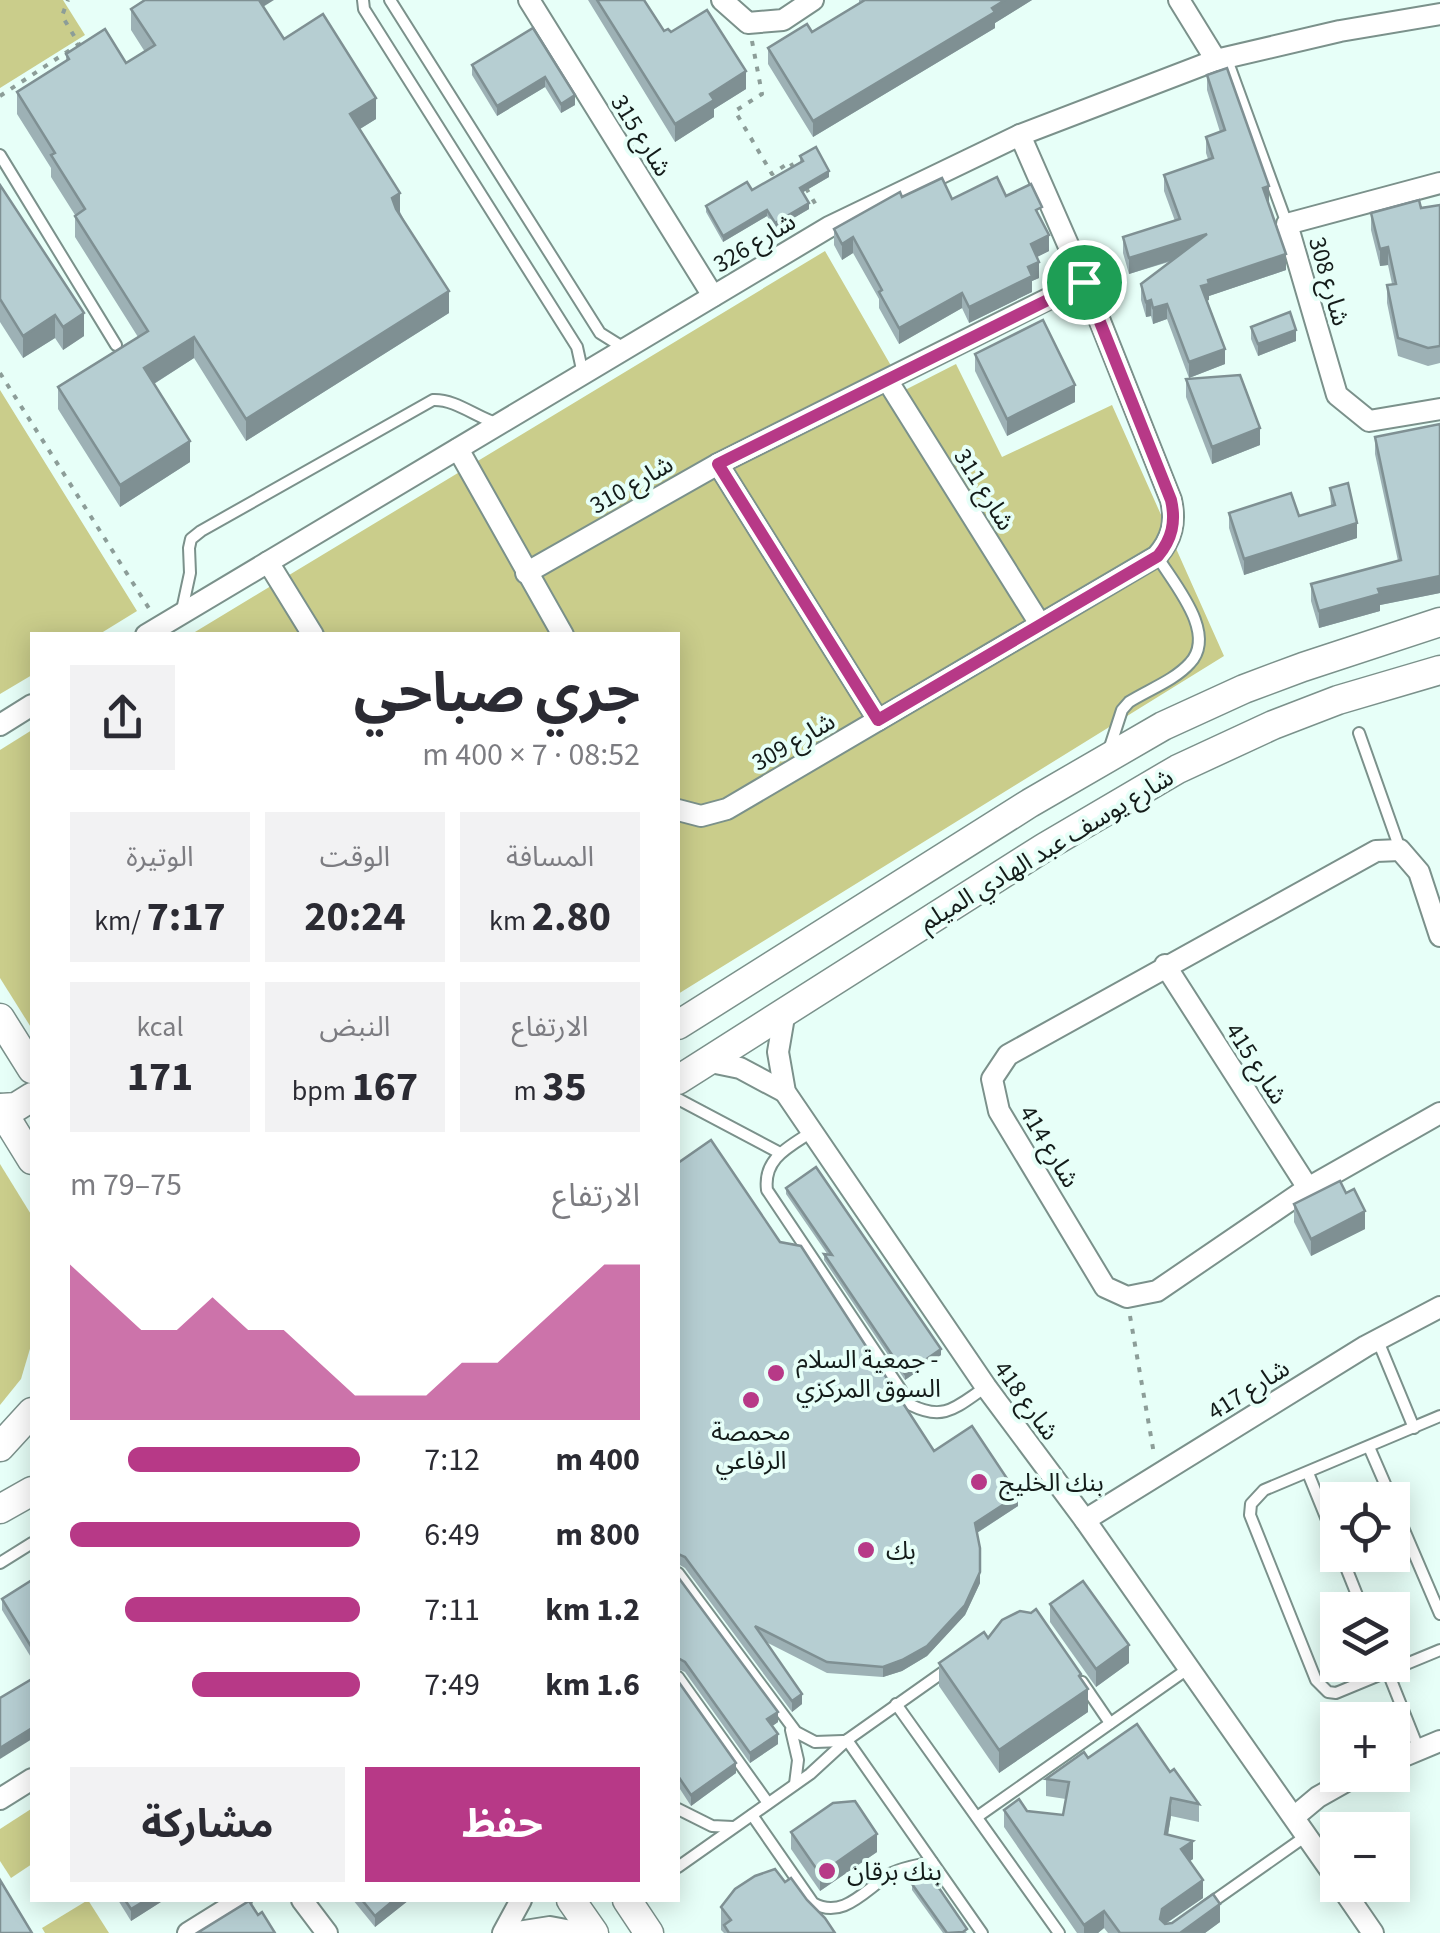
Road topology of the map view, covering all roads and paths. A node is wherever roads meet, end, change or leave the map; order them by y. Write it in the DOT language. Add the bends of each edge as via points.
graph roads {
  1 [pos="68,0"];
  2 [pos="363,0"];
  3 [pos="390,0"];
  4 [pos="529,0"];
  5 [pos="722,0"];
  6 [pos="813,0"];
  7 [pos="1179,0"];
  8 [pos="1440,14"];
  9 [pos="748,23"];
  10 [pos="1221,59"];
  11 [pos="0,96"];
  12 [pos="1020,135"];
  13 [pos="0,156"];
  14 [pos="1440,182"];
  15 [pos="1287,224"];
  16 [pos="829,226"];
  17 [pos="1084,282"];
  18 [pos="713,296"];
  19 [pos="116,345"];
  20 [pos="624,349"];
  21 [pos="0,373"];
  22 [pos="583,374"];
  23 [pos="887,380"];
  24 [pos="1440,408"];
  25 [pos="500,424"];
  26 [pos="458,450"];
  27 [pos="718,464"];
  28 [pos="1158,556"];
  29 [pos="268,562"];
  30 [pos="526,573"];
  31 [pos="181,614"];
  32 [pos="1440,622"];
  33 [pos="1040,624"];
  34 [pos="1410,630"];
  35 [pos="153,631"];
  36 [pos="311,632"];
  37 [pos="561,632"];
  38 [pos="1440,670"];
  39 [pos="30,706"];
  40 [pos="878,720"];
  41 [pos="0,725"];
  42 [pos="1163,726"];
  43 [pos="1359,733"];
  44 [pos="1214,751"];
  45 [pos="1107,758"];
  46 [pos="1178,769"];
  47 [pos="680,811"];
  48 [pos="1400,850"];
  49 [pos="1440,936"];
  50 [pos="1165,966"];
  51 [pos="785,1011"];
  52 [pos="0,1018"];
  53 [pos="680,1024"];
  54 [pos="706,1061"];
  55 [pos="30,1066"];
  56 [pos="680,1079"];
  57 [pos="785,1092"];
  58 [pos="30,1098"];
  59 [pos="680,1100"];
  60 [pos="0,1108"];
  61 [pos="1440,1114"];
  62 [pos="813,1132"];
  63 [pos="780,1153"];
  64 [pos="30,1157"];
  65 [pos="1308,1188"];
  66 [pos="1126,1297"];
  67 [pos="1440,1307"];
  68 [pos="1378,1340"];
  69 [pos="986,1388"];
  70 [pos="30,1414"];
  71 [pos="1440,1416"];
  72 [pos="1414,1428"];
  73 [pos="1369,1447"];
  74 [pos="0,1448"];
  75 [pos="1308,1473"];
  76 [pos="1158,1474"];
  77 [pos="1384,1482"];
  78 [pos="30,1491"];
  79 [pos="1320,1503"];
  80 [pos="0,1509"];
  81 [pos="1085,1520"];
  82 [pos="1410,1543"];
  83 [pos="30,1544"];
  84 [pos="0,1563"];
  85 [pos="680,1576"];
  86 [pos="1440,1614"];
  87 [pos="1440,1650"];
  88 [pos="1410,1661"];
  89 [pos="958,1662"];
  90 [pos="1189,1668"];
  91 [pos="1078,1677"];
  92 [pos="680,1680"];
  93 [pos="1359,1682"];
  94 [pos="1391,1682"];
  95 [pos="896,1704"];
  96 [pos="1110,1723"];
  97 [pos="788,1724"];
  98 [pos="847,1740"];
  99 [pos="1440,1741"];
  100 [pos="1420,1750"];
  101 [pos="1410,1754"];
  102 [pos="30,1780"];
  103 [pos="795,1784"];
  104 [pos="1325,1792"];
  105 [pos="0,1799"];
  106 [pos="768,1802"];
  107 [pos="680,1810"];
  108 [pos="752,1815"];
  109 [pos="977,1817"];
  110 [pos="1294,1817"];
  111 [pos="734,1827"];
  112 [pos="1306,1836"];
  113 [pos="1320,1856"];
  114 [pos="932,1862"];
  115 [pos="680,1866"];
  116 [pos="239,1902"];
  117 [pos="304,1902"];
  118 [pos="521,1902"];
  119 [pos="572,1902"];
  120 [pos="637,1902"];
  121 [pos="1352,1902"];
  122 [pos="1198,1911"];
  123 [pos="188,1933"];
  124 [pos="327,1933"];
  125 [pos="503,1933"];
  126 [pos="512,1933"];
  127 [pos="582,1933"];
  128 [pos="594,1933"];
  129 [pos="651,1933"];
  130 [pos="982,1933"];
  131 [pos="1058,1933"];
  132 [pos="1373,1933"];
  1 -- 11 [label="path" via="62,16 80,44"];
  2 -- 22 [label="lane" via="577,347"];
  3 -- 20 [label="lane" via="600,333"];
  4 -- 18 [label="street, شارع 315"];
  5 -- 9 [label="street"];
  6 -- 9 [label="street" via="783,20"];
  7 -- 10 [label="street"];
  8 -- 10 [label="street, شارع 326"];
  9 -- 16 [label="path" via="762,94 735,111 772,174 790,162"];
  10 -- 12 [label="street, شارع 326"];
  10 -- 15 [label="lane"];
  12 -- 16 [label="street, شارع 326"];
  12 -- 17 [label="street"];
  13 -- 19 [label="lane"];
  14 -- 15 [label="street, شارع 308"];
  15 -- 24 [label="street, شارع 308" via="1336,395 1369,421"];
  16 -- 18 [label="street, شارع 326"];
  17 -- 23 [label="street, شارع 310"];
  17 -- 28 [label="street" via="1171,500 1172,530"];
  18 -- 20 [label="street, شارع 326"];
  20 -- 22 [label="street, شارع 326"];
  21 -- 35 [label="path"];
  22 -- 25 [label="street, شارع 326"];
  23 -- 27 [label="street, شارع 310"];
  23 -- 33 [label="street, شارع 311"];
  25 -- 26 [label="street, شارع 326"];
  25 -- 31 [label="lane" via="433,400 201,531 191,539"];
  26 -- 29 [label="street, شارع 326"];
  26 -- 30 [label="street"];
  27 -- 30 [label="street, شارع 310"];
  27 -- 40 [label="street"];
  28 -- 33 [label="street, شارع 309"];
  28 -- 45 [label="lane" via="1197,624 1197,653 1189,666 1122,710"];
  29 -- 31 [label="street, شارع 326"];
  29 -- 36 [label="street"];
  30 -- 37 [label="street"];
  31 -- 35 [label="street, شارع 326"];
  32 -- 34 [label="street, شارع يوسف عبد الهادي الميلم"];
  33 -- 40 [label="street, شارع 309"];
  34 -- 42 [label="street, شارع يوسف عبد الهادي الميلم" via="1244,689"];
  34 -- 44 [label="street" via="1215,713 1205,728"];
  38 -- 44 [label="street, شارع يوسف عبد الهادي الميلم" via="1338,700"];
  39 -- 41 [label="street"];
  40 -- 47 [label="street, شارع 309" via="727,809 701,816"];
  42 -- 45 [label="street, شارع يوسف عبد الهادي الميلم"];
  42 -- 46 [label="street" via="1179,745"];
  43 -- 48 [label="lane"];
  44 -- 46 [label="street, شارع يوسف عبد الهادي الميلم"];
  45 -- 53 [label="street, شارع يوسف عبد الهادي الميلم"];
  46 -- 51 [label="street, شارع يوسف عبد الهادي الميلم"];
  48 -- 49 [label="street" via="1419,872"];
  48 -- 50 [label="street, شارع 414" via="1376,851"];
  50 -- 65 [label="street, شارع 415"];
  50 -- 66 [label="street, شارع 414" via="1008,1055 992,1079 999,1112 1105,1287"];
  51 -- 54 [label="street, شارع يوسف عبد الهادي الميلم"];
  51 -- 57 [label="street, شارع 418" via="778,1052"];
  52 -- 55 [label="street"];
  54 -- 56 [label="street, شارع يوسف عبد الهادي الميلم"];
  54 -- 57 [label="street, شارع 418" via="740,1068"];
  57 -- 62 [label="street, شارع 418"];
  58 -- 60 [label="street"];
  59 -- 63 [label="lane"];
  60 -- 64 [label="street"];
  61 -- 65 [label="street"];
  62 -- 63 [label="lane"];
  62 -- 69 [label="street, شارع 418"];
  63 -- 69 [label="lane" via="765,1175 768,1190 910,1405 948,1412"];
  65 -- 66 [label="street" via="1158,1290"];
  66 -- 76 [label="path"];
  67 -- 68 [label="street, شارع 417"];
  68 -- 72 [label="lane"];
  68 -- 76 [label="street, شارع 417"];
  69 -- 81 [label="street, شارع 418"];
  70 -- 74 [label="street"];
  71 -- 72 [label="lane"];
  72 -- 73 [label="lane"];
  73 -- 75 [label="lane"];
  73 -- 77 [label="lane"];
  75 -- 79 [label="lane"];
  75 -- 93 [label="lane" via="1258,1496 1250,1515 1321,1686 1336,1693"];
  76 -- 81 [label="street, شارع 417"];
  78 -- 80 [label="street"];
  81 -- 90 [label="street, شارع 418"];
  82 -- 86 [label="lane"];
  83 -- 84 [label="lane"];
  85 -- 97 [label="lane"];
  87 -- 88 [label="lane"];
  89 -- 95 [label="lane"];
  90 -- 96 [label="lane"];
  90 -- 110 [label="street, شارع 418"];
  91 -- 96 [label="lane"];
  92 -- 106 [label="lane"];
  94 -- 100 [label="lane"];
  95 -- 98 [label="lane"];
  95 -- 109 [label="lane"];
  96 -- 109 [label="lane"];
  97 -- 98 [label="lane" via="815,1742"];
  97 -- 103 [label="lane" via="796,1747"];
  98 -- 103 [label="lane"];
  98 -- 114 [label="lane"];
  99 -- 100 [label="street"];
  100 -- 101 [label="street"];
  102 -- 105 [label="street"];
  103 -- 106 [label="lane"];
  104 -- 110 [label="street"];
  106 -- 108 [label="lane"];
  107 -- 111 [label="lane" via="712,1826"];
  108 -- 111 [label="lane"];
  108 -- 114 [label="lane" via="823,1908 848,1906 895,1872"];
  109 -- 131 [label="lane"];
  110 -- 112 [label="street, شارع 418"];
  111 -- 115 [label="lane"];
  112 -- 113 [label="street, شارع 418"];
  112 -- 122 [label="lane"];
  114 -- 130 [label="lane"];
  116 -- 123 [label="street"];
  117 -- 124 [label="street"];
  118 -- 125 [label="street"];
  119 -- 128 [label="street"];
  120 -- 129 [label="street"];
  121 -- 132 [label="street, شارع 418"];
  126 -- 127 [label="street" via="550,1927"];
}
